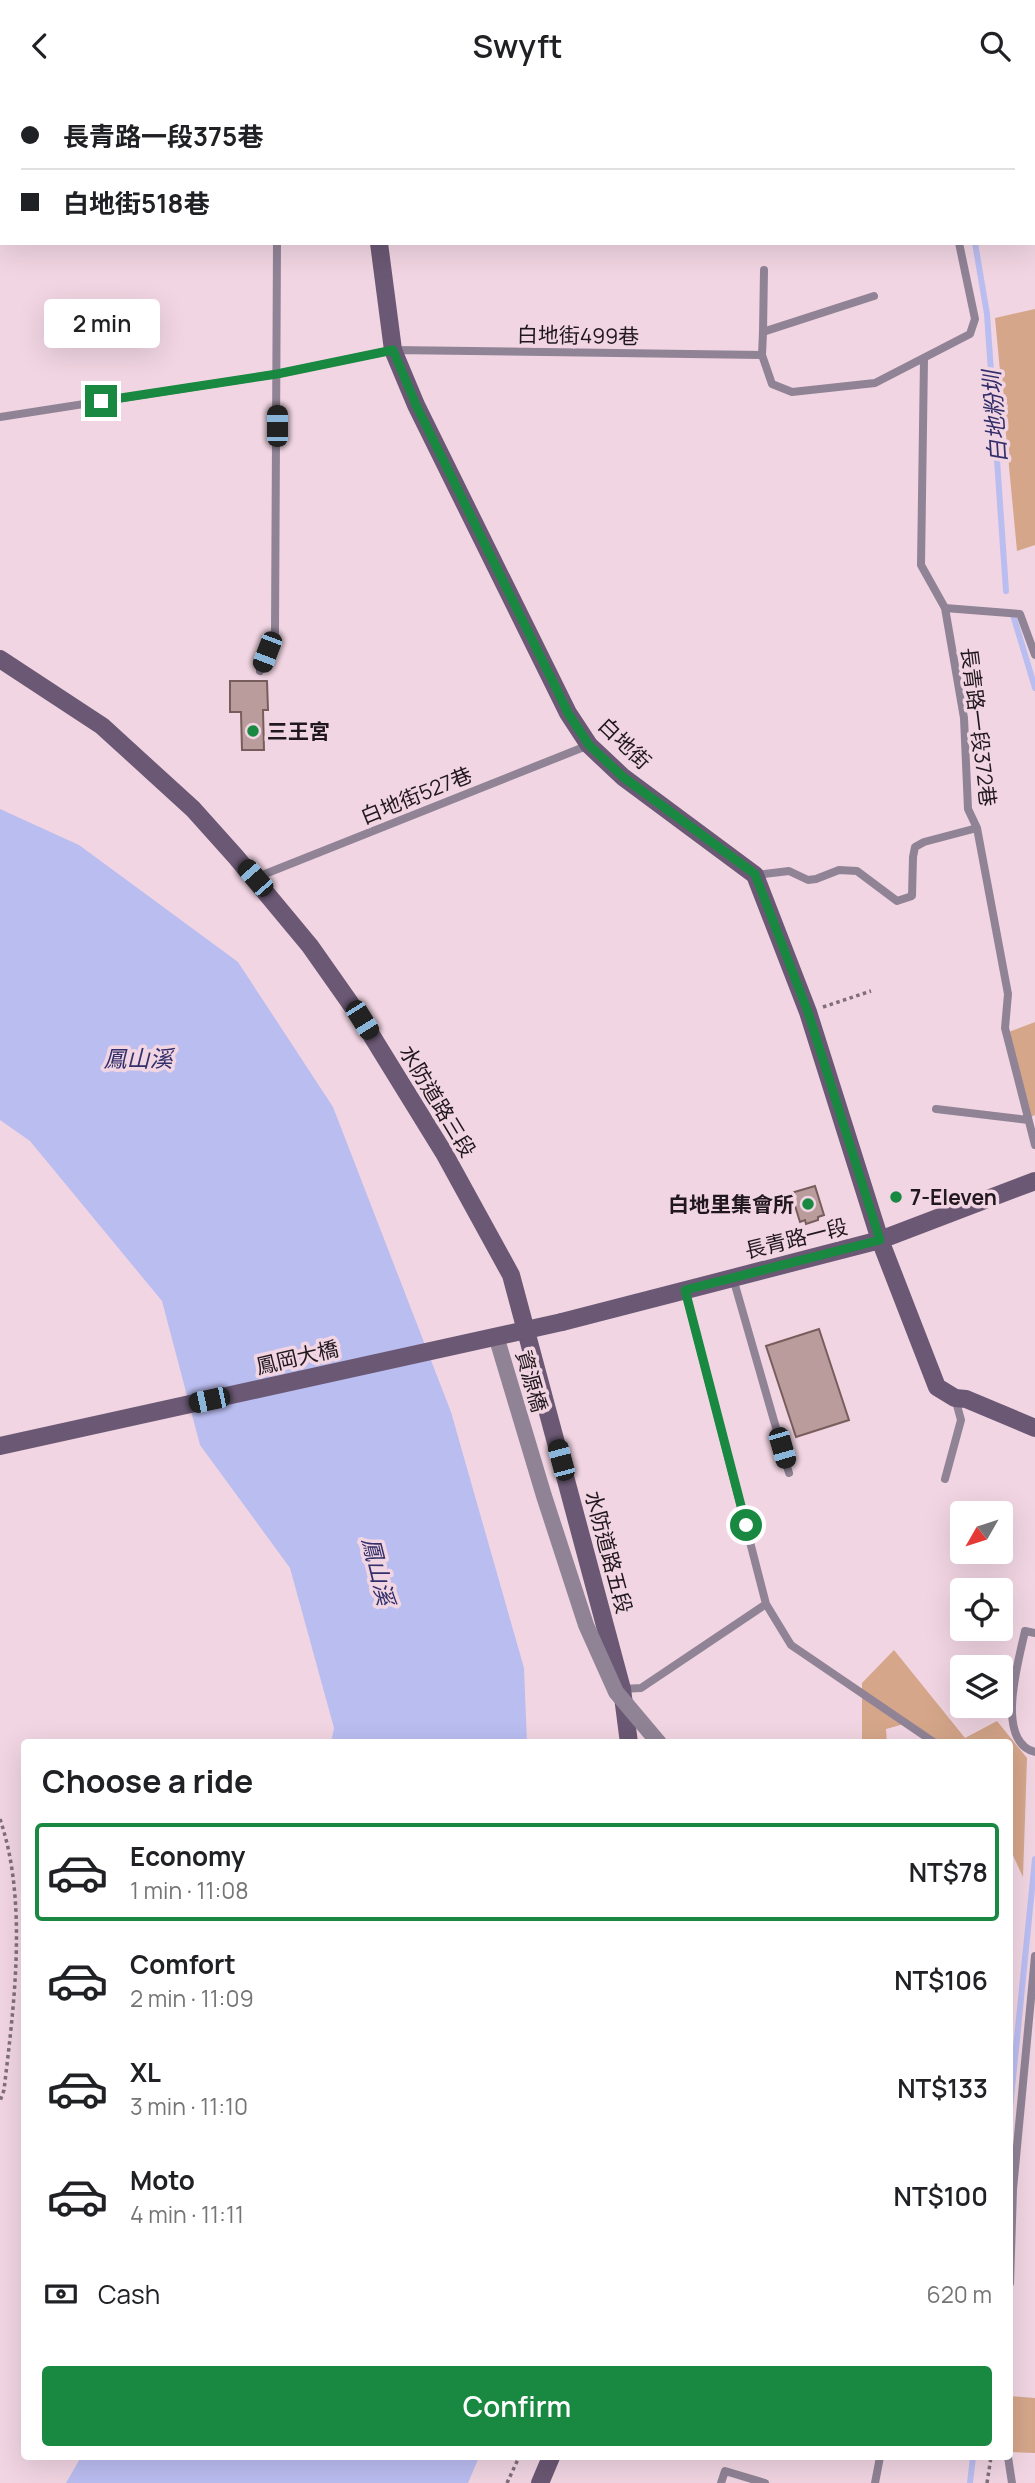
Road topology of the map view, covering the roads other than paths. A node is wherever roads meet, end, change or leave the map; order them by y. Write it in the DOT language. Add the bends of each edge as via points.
graph roads {
  1 [pos="276,245"];
  2 [pos="379,245"];
  3 [pos="959,245"];
  4 [pos="764,270"];
  5 [pos="874,296"];
  6 [pos="763,331"];
  7 [pos="393,350"];
  8 [pos="762,355"];
  9 [pos="924,359"];
  10 [pos="277,374"];
  11 [pos="0,417"];
  12 [pos="945,608"];
  13 [pos="1035,655"];
  14 [pos="0,659"];
  15 [pos="260,671"];
  16 [pos="589,745"];
  17 [pos="977,828"];
  18 [pos="755,874"];
  19 [pos="255,878"];
  20 [pos="936,1109"];
  21 [pos="1028,1120"];
  22 [pos="1035,1145"];
  23 [pos="1035,1181"];
  24 [pos="880,1240"];
  25 [pos="733,1278"];
  26 [pos="685,1290"];
  27 [pos="562,1322"];
  28 [pos="527,1333"];
  29 [pos="496,1336"];
  30 [pos="954,1398"];
  31 [pos="1035,1428"];
  32 [pos="0,1446"];
  33 [pos="789,1473"];
  34 [pos="945,1479"];
  35 [pos="766,1604"];
  36 [pos="1035,1633"];
  37 [pos="622,1689"];
  38 [pos="628,1739"];
  39 [pos="656,1739"];
  40 [pos="929,1739"];
  41 [pos="1035,1752"];
  42 [pos="1035,1956"];
  43 [pos="1013,2189"];
  44 [pos="550,2460"];
  45 [pos="879,2460"];
  46 [pos="1008,2460"];
  47 [pos="540,2483"];
  48 [pos="721,2483"];
  49 [pos="765,2483"];
  50 [pos="875,2483"];
  51 [pos="1012,2483"];
  1 -- 10 [label="lane"];
  2 -- 7 [label="street, 白地街"];
  3 -- 9 [label="lane" via="975,319 970,334"];
  4 -- 6 [label="lane"];
  5 -- 6 [label="lane"];
  6 -- 8 [label="lane"];
  7 -- 8 [label="lane, 白地街499巷"];
  7 -- 10 [label="lane, 白地街499巷"];
  7 -- 16 [label="street, 白地街" via="562,701"];
  8 -- 9 [label="lane" via="772,384 792,392 875,383"];
  9 -- 12 [label="lane, 長青路一段372巷" via="920,565"];
  10 -- 11 [label="lane, 白地街499巷"];
  10 -- 15 [label="lane" via="275,633"];
  12 -- 13 [label="lane" via="1020,614"];
  12 -- 17 [label="lane, 長青路一段372巷" via="964,718 968,809"];
  14 -- 19 [label="street, 水防道路三段" via="102,726 193,809"];
  16 -- 18 [label="street, 白地街" via="623,777"];
  16 -- 19 [label="lane, 白地街527巷"];
  17 -- 18 [label="lane" via="915,847 912,895 897,901 857,871 839,870 808,880 789,871"];
  17 -- 21 [label="lane, 長青路一段372巷" via="1008,994 1005,1028"];
  18 -- 24 [label="street" via="808,1012"];
  19 -- 28 [label="street, 水防道路三段" via="347,999 444,1153 511,1275"];
  20 -- 21 [label="lane"];
  21 -- 22 [label="lane, 長青路一段372巷"];
  23 -- 24 [label="street, 長青路一段"];
  24 -- 25 [label="street, 長青路一段"];
  24 -- 30 [label="street" via="937,1387"];
  25 -- 26 [label="street, 長青路一段"];
  25 -- 33 [label="lane"];
  26 -- 27 [label="street, 長青路一段"];
  26 -- 35 [label="lane"];
  27 -- 29 [label="street, 鳳岡大橋, bridge"];
  28 -- 37 [label="street, 水防道路五段"];
  29 -- 32 [label="street, 鳳岡大橋, bridge"];
  29 -- 39 [label="street, 資源橋, bridge" via="586,1625 616,1692"];
  30 -- 31 [label="street"];
  30 -- 34 [label="lane" via="961,1420"];
  35 -- 37 [label="lane" via="641,1688"];
  35 -- 40 [label="lane" via="791,1645"];
  36 -- 41 [label="lane" via="1025,1632 1010,1710 1018,1740"];
  37 -- 38 [label="street, 水防道路五段"];
  42 -- 43 [label="lane"];
  44 -- 47 [label="street"];
  45 -- 50 [label="lane"];
  46 -- 51 [label="lane"];
  48 -- 49 [label="lane" via="725,2471"];
}
